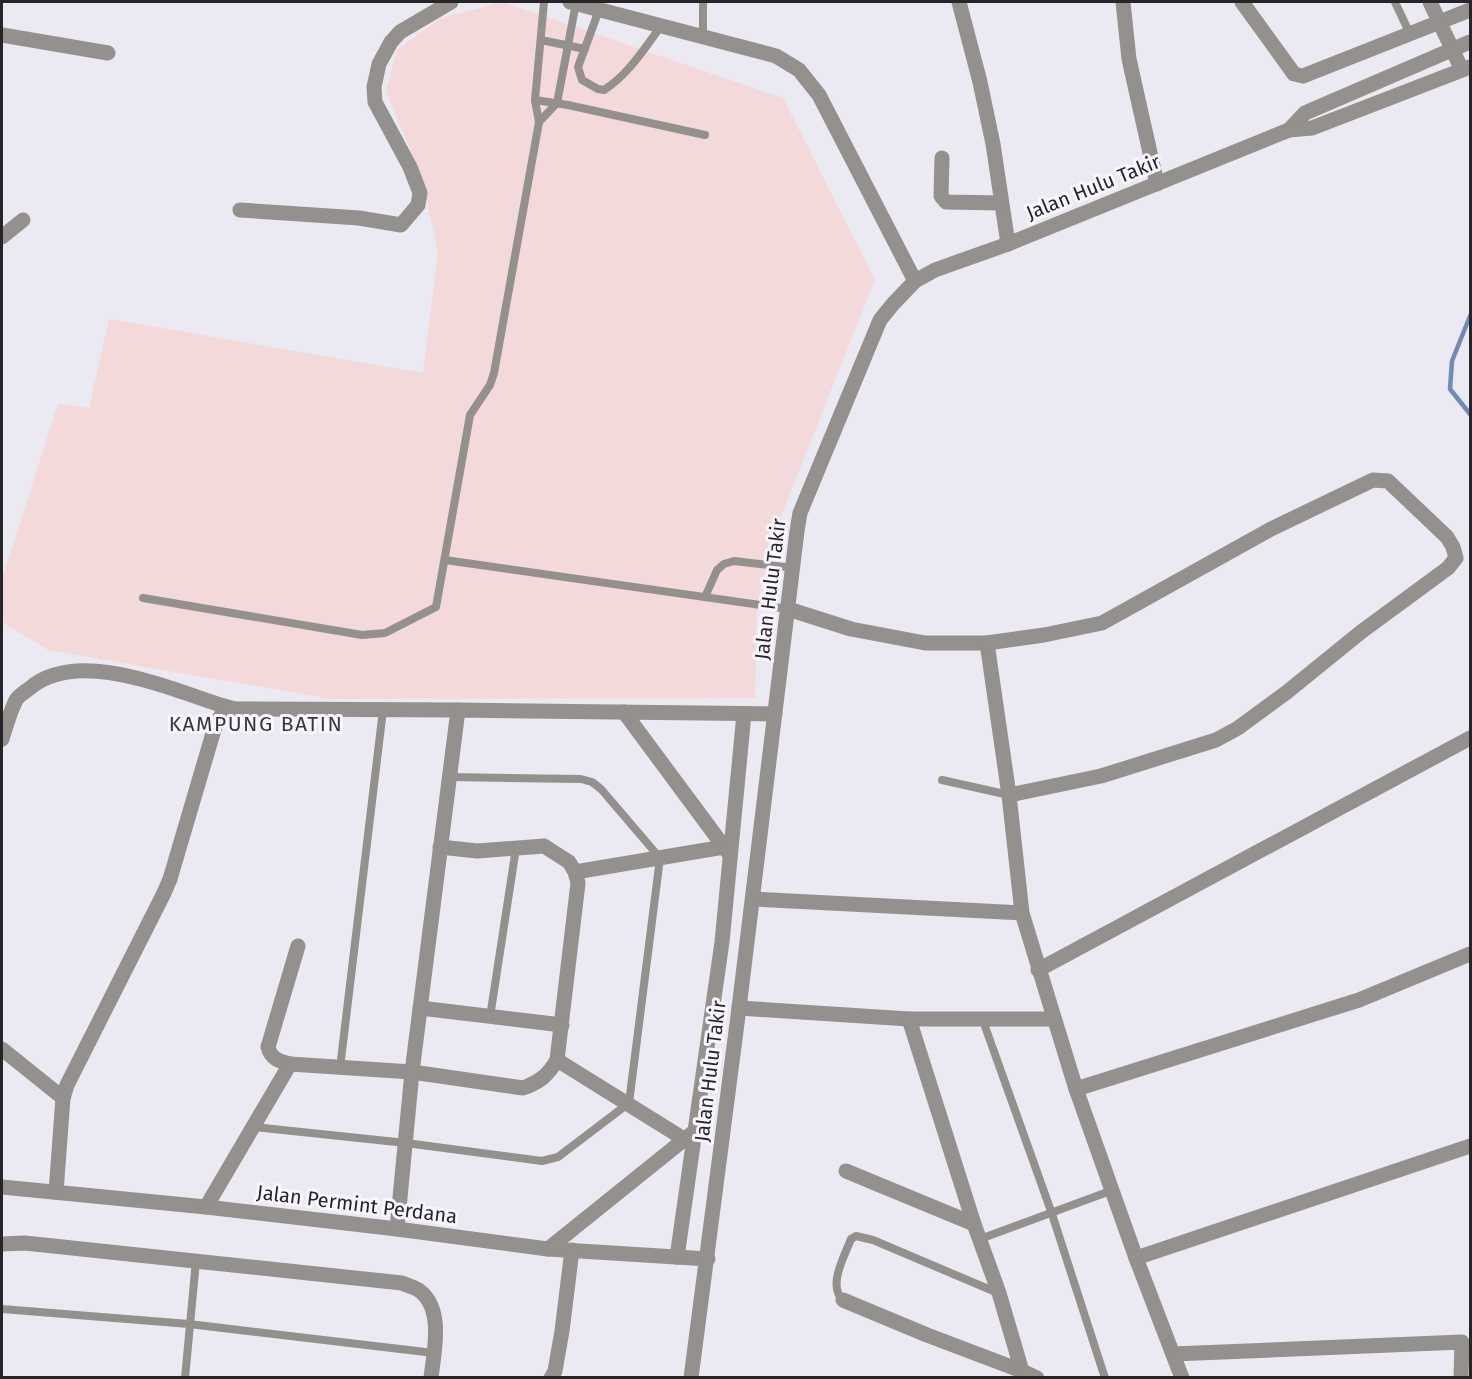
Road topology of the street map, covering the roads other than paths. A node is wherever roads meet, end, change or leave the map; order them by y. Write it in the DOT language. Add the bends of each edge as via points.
graph roads {
  1 [pos="451,2"];
  2 [pos="544,2"];
  3 [pos="573,2"];
  4 [pos="703,2"];
  5 [pos="959,2"];
  6 [pos="1123,2"];
  7 [pos="1242,2"];
  8 [pos="1395,2"];
  9 [pos="1430,2"];
  10 [pos="599,10"];
  11 [pos="1470,10"];
  12 [pos="1439,22"];
  13 [pos="661,26"];
  14 [pos="1410,34"];
  15 [pos="2,35"];
  16 [pos="703,37"];
  17 [pos="541,40"];
  18 [pos="1470,42"];
  19 [pos="568,45"];
  20 [pos="585,49"];
  21 [pos="1452,49"];
  22 [pos="108,53"];
  23 [pos="1466,68"];
  24 [pos="535,100"];
  25 [pos="557,103"];
  26 [pos="539,122"];
  27 [pos="1289,130"];
  28 [pos="705,135"];
  29 [pos="942,158"];
  30 [pos="1156,184"];
  31 [pos="1001,203"];
  32 [pos="240,210"];
  33 [pos="23,220"];
  34 [pos="2,237"];
  35 [pos="1008,244"];
  36 [pos="915,281"];
  37 [pos="445,560"];
  38 [pos="793,568"];
  39 [pos="705,597"];
  40 [pos="143,598"];
  41 [pos="788,609"];
  42 [pos="987,643"];
  43 [pos="227,707"];
  44 [pos="383,710"];
  45 [pos="458,710"];
  46 [pos="624,712"];
  47 [pos="744,714"];
  48 [pos="775,714"];
  49 [pos="1470,738"];
  50 [pos="2,739"];
  51 [pos="449,777"];
  52 [pos="942,780"];
  53 [pos="1009,795"];
  54 [pos="440,847"];
  55 [pos="516,847"];
  56 [pos="727,851"];
  57 [pos="660,858"];
  58 [pos="575,872"];
  59 [pos="753,899"];
  60 [pos="1022,913"];
  61 [pos="298,946"];
  62 [pos="1470,954"];
  63 [pos="1038,970"];
  64 [pos="420,1008"];
  65 [pos="739,1008"];
  66 [pos="490,1017"];
  67 [pos="982,1018"];
  68 [pos="909,1019"];
  69 [pos="1053,1019"];
  70 [pos="561,1026"];
  71 [pos="2,1049"];
  72 [pos="557,1060"];
  73 [pos="290,1064"];
  74 [pos="340,1068"];
  75 [pos="412,1072"];
  76 [pos="1076,1089"];
  77 [pos="63,1098"];
  78 [pos="629,1104"];
  79 [pos="254,1127"];
  80 [pos="690,1134"];
  81 [pos="406,1143"];
  82 [pos="1470,1146"];
  83 [pos="846,1172"];
  84 [pos="2,1187"];
  85 [pos="1113,1190"];
  86 [pos="56,1192"];
  87 [pos="206,1207"];
  88 [pos="1051,1211"];
  89 [pos="974,1224"];
  90 [pos="397,1229"];
  91 [pos="980,1239"];
  92 [pos="2,1244"];
  93 [pos="548,1249"];
  94 [pos="572,1250"];
  95 [pos="677,1257"];
  96 [pos="1136,1258"];
  97 [pos="708,1259"];
  98 [pos="196,1262"];
  99 [pos="999,1293"];
  100 [pos="843,1300"];
  101 [pos="2,1309"];
  102 [pos="189,1324"];
  103 [pos="1466,1341"];
  104 [pos="434,1353"];
  105 [pos="1173,1354"];
  106 [pos="1022,1371"];
  107 [pos="185,1377"];
  108 [pos="431,1377"];
  109 [pos="551,1377"];
  110 [pos="691,1377"];
  111 [pos="1037,1377"];
  112 [pos="1105,1377"];
  113 [pos="1182,1377"];
  114 [pos="1461,1377"];
  1 -- 32 [label="street" via="400,32 379,64 375,102 420,193 418,205 400,225 359,218"];
  2 -- 17 [label="lane"];
  3 -- 10 [label="street"];
  3 -- 19 [label="lane"];
  4 -- 16 [label="lane"];
  5 -- 31 [label="street" via="993,144"];
  6 -- 30 [label="street" via="1129,59"];
  7 -- 14 [label="street" via="1294,74 1303,76"];
  8 -- 14 [label="lane"];
  9 -- 12 [label="street"];
  10 -- 13 [label="street"];
  10 -- 20 [label="lane"];
  11 -- 12 [label="street"];
  12 -- 14 [label="street"];
  12 -- 21 [label="street"];
  13 -- 16 [label="street"];
  13 -- 20 [label="lane" via="631,66 604,90 582,80 579,67"];
  15 -- 22 [label="street"];
  16 -- 36 [label="street" via="776,56 799,70 819,95"];
  17 -- 19 [label="lane"];
  17 -- 24 [label="lane"];
  18 -- 21 [label="street"];
  19 -- 20 [label="lane"];
  19 -- 25 [label="lane"];
  21 -- 23 [label="street"];
  21 -- 27 [label="street" via="1305,113"];
  23 -- 27 [label="street, Jalan Hulu Takir" via="1312,128"];
  24 -- 25 [label="lane"];
  24 -- 26 [label="lane"];
  25 -- 26 [label="lane"];
  25 -- 28 [label="lane"];
  26 -- 37 [label="lane" via="494,373 470,415"];
  27 -- 30 [label="street, Jalan Hulu Takir"];
  29 -- 31 [label="street" via="941,196 946,202"];
  30 -- 35 [label="street, Jalan Hulu Takir"];
  31 -- 35 [label="street"];
  33 -- 34 [label="street"];
  35 -- 36 [label="street, Jalan Hulu Takir"];
  36 -- 38 [label="street, Jalan Hulu Takir" via="880,320 801,513"];
  37 -- 39 [label="lane"];
  37 -- 40 [label="lane" via="436,607 385,633 362,635"];
  38 -- 39 [label="lane" via="734,561 724,564 717,570"];
  38 -- 41 [label="street, Jalan Hulu Takir"];
  39 -- 41 [label="lane"];
  41 -- 42 [label="street" via="851,629 915,641"];
  41 -- 48 [label="street, Jalan Hulu Takir"];
  42 -- 53 [label="street"];
  42 -- 53 [label="street" via="1102,623 1271,529 1373,480 1388,481 1447,537 1456,558 1287,692 1216,740 1101,776"];
  43 -- 44 [label="street"];
  43 -- 50 [label="street" via="98,670 63,672 40,679 17,699"];
  43 -- 77 [label="street" via="216,723 170,879 73,1069"];
  44 -- 45 [label="street"];
  44 -- 74 [label="lane"];
  45 -- 46 [label="street"];
  45 -- 51 [label="street"];
  46 -- 47 [label="street"];
  46 -- 56 [label="street"];
  47 -- 48 [label="street"];
  47 -- 56 [label="street"];
  48 -- 59 [label="street, Jalan Hulu Takir"];
  49 -- 63 [label="street"];
  51 -- 54 [label="street"];
  51 -- 57 [label="lane" via="592,782"];
  52 -- 53 [label="lane"];
  53 -- 60 [label="street"];
  54 -- 55 [label="street" via="477,851"];
  54 -- 64 [label="street"];
  55 -- 58 [label="street" via="544,846 569,862"];
  55 -- 66 [label="lane"];
  56 -- 57 [label="street"];
  56 -- 80 [label="street" via="722,942"];
  57 -- 58 [label="street"];
  57 -- 78 [label="lane"];
  58 -- 70 [label="street" via="578,883"];
  59 -- 60 [label="street"];
  59 -- 65 [label="street, Jalan Hulu Takir"];
  60 -- 63 [label="street"];
  61 -- 73 [label="street" via="268,1047 276,1060"];
  62 -- 76 [label="street" via="1359,1000"];
  63 -- 69 [label="street"];
  64 -- 66 [label="street"];
  64 -- 75 [label="street"];
  65 -- 68 [label="street"];
  65 -- 97 [label="street, Jalan Hulu Takir"];
  66 -- 70 [label="street"];
  67 -- 68 [label="street"];
  67 -- 69 [label="street"];
  67 -- 88 [label="lane"];
  68 -- 89 [label="street"];
  69 -- 76 [label="street"];
  70 -- 72 [label="street"];
  71 -- 77 [label="street"];
  72 -- 75 [label="street" via="537,1083 523,1088"];
  72 -- 78 [label="street"];
  73 -- 74 [label="street"];
  73 -- 79 [label="street"];
  74 -- 75 [label="street"];
  75 -- 81 [label="street"];
  76 -- 85 [label="street"];
  77 -- 86 [label="street"];
  78 -- 80 [label="street"];
  78 -- 81 [label="lane" via="558,1158 542,1161"];
  79 -- 81 [label="lane"];
  79 -- 87 [label="street"];
  80 -- 93 [label="street"];
  80 -- 95 [label="street"];
  81 -- 90 [label="street"];
  82 -- 96 [label="street"];
  83 -- 89 [label="street"];
  84 -- 86 [label="street, Jalan Permint Perdana"];
  85 -- 88 [label="lane"];
  85 -- 96 [label="street"];
  86 -- 87 [label="street, Jalan Permint Perdana"];
  87 -- 90 [label="street, Jalan Permint Perdana"];
  88 -- 91 [label="lane"];
  88 -- 112 [label="lane"];
  89 -- 91 [label="street"];
  90 -- 93 [label="street, Jalan Permint Perdana"];
  91 -- 99 [label="street"];
  92 -- 98 [label="street" via="25,1243"];
  93 -- 94 [label="street, Jalan Permint Perdana"];
  94 -- 95 [label="street, Jalan Permint Perdana"];
  94 -- 109 [label="street" via="562,1331"];
  95 -- 97 [label="street, Jalan Permint Perdana"];
  96 -- 105 [label="street"];
  97 -- 110 [label="street, Jalan Hulu Takir"];
  98 -- 102 [label="lane"];
  98 -- 104 [label="street" via="402,1283 419,1290 430,1302 435,1317"];
  99 -- 100 [label="lane" via="856,1236 851,1239 836,1283 836,1291"];
  99 -- 106 [label="street"];
  100 -- 106 [label="street"];
  101 -- 102 [label="lane"];
  102 -- 104 [label="lane"];
  102 -- 107 [label="lane"];
  103 -- 105 [label="street"];
  103 -- 114 [label="street"];
  104 -- 108 [label="street"];
  105 -- 113 [label="street"];
  106 -- 111 [label="street"];
}
